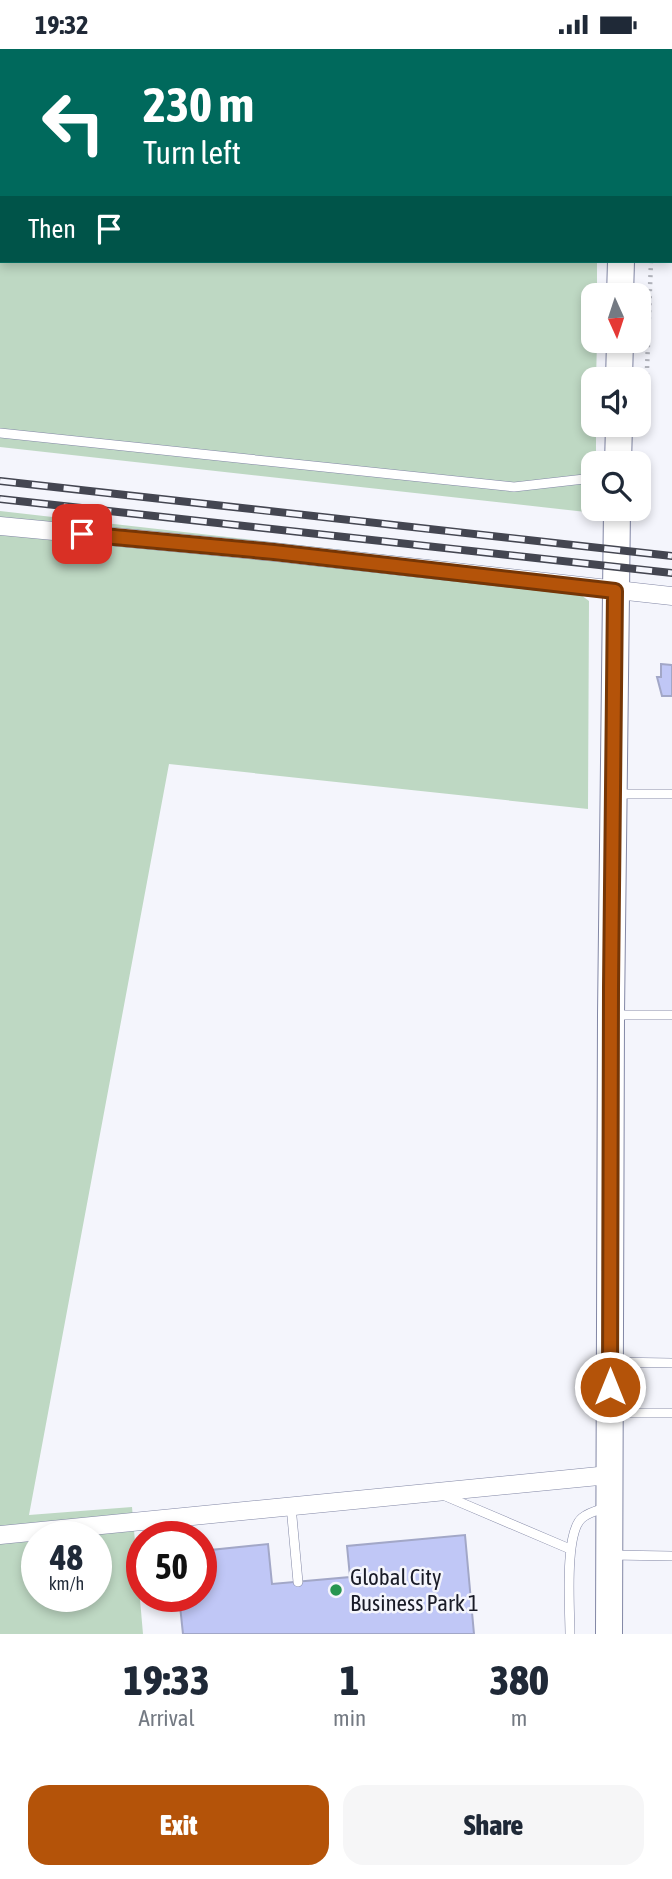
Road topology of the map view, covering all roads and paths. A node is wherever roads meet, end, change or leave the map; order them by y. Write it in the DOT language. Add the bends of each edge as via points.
graph roads {
  1 [pos="621,263"];
  2 [pos="620,283"];
  3 [pos="0,433"];
  4 [pos="581,479"];
  5 [pos="617,521"];
  6 [pos="0,526"];
  7 [pos="615,591"];
  8 [pos="672,596"];
  9 [pos="613,794"];
  10 [pos="672,794"];
  11 [pos="672,1015"];
  12 [pos="611,1016"];
  13 [pos="610,1361"];
  14 [pos="672,1363"];
  15 [pos="610,1413"];
  16 [pos="672,1413"];
  17 [pos="609,1475"];
  18 [pos="435,1492"];
  19 [pos="290,1506"];
  20 [pos="609,1507"];
  21 [pos="0,1535"];
  22 [pos="570,1549"];
  23 [pos="609,1555"];
  24 [pos="672,1556"];
  25 [pos="298,1581"];
  26 [pos="570,1634"];
  27 [pos="609,1634"];
  1 -- 2 [label="main road"];
  3 -- 4 [label="lane" via="514,487"];
  5 -- 7 [label="main road"];
  6 -- 7 [label="street"];
  7 -- 8 [label="street"];
  7 -- 9 [label="main road"];
  9 -- 10 [label="lane"];
  9 -- 12 [label="main road"];
  11 -- 12 [label="lane"];
  12 -- 13 [label="main road"];
  13 -- 14 [label="lane"];
  13 -- 15 [label="main road"];
  15 -- 16 [label="lane"];
  15 -- 17 [label="main road"];
  17 -- 18 [label="street"];
  17 -- 20 [label="main road"];
  18 -- 19 [label="street"];
  18 -- 22 [label="lane"];
  19 -- 21 [label="street"];
  19 -- 25 [label="lane"];
  20 -- 22 [label="lane" via="581,1519"];
  20 -- 23 [label="main road"];
  22 -- 26 [label="lane"];
  23 -- 24 [label="lane"];
  23 -- 27 [label="main road"];
}
